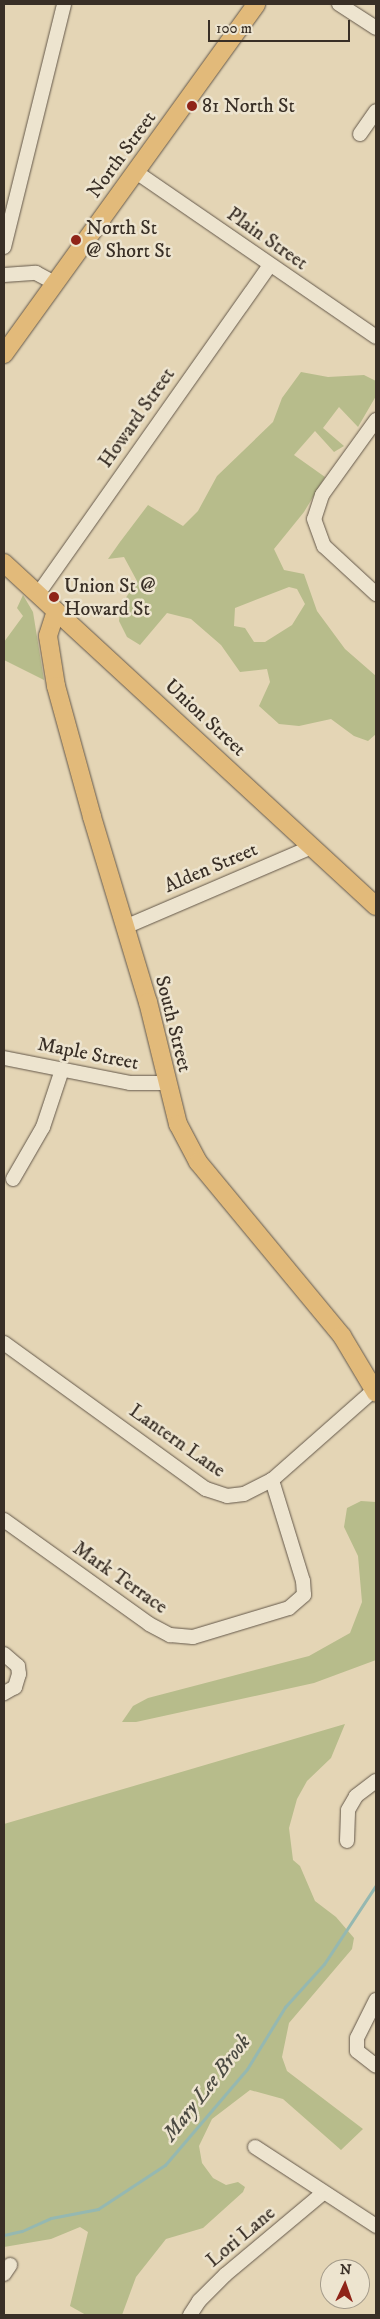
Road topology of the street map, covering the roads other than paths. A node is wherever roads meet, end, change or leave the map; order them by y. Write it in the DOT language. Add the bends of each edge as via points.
graph roads {
  1 [pos="64,4"];
  2 [pos="256,4"];
  3 [pos="339,4"];
  4 [pos="376,28"];
  5 [pos="376,110"];
  6 [pos="360,134"];
  7 [pos="136,172"];
  8 [pos="4,247"];
  9 [pos="269,266"];
  10 [pos="4,275"];
  11 [pos="54,283"];
  12 [pos="376,337"];
  13 [pos="4,354"];
  14 [pos="376,420"];
  15 [pos="4,563"];
  16 [pos="38,594"];
  17 [pos="376,594"];
  18 [pos="56,611"];
  19 [pos="312,846"];
  20 [pos="376,906"];
  21 [pos="125,927"];
  22 [pos="4,1058"];
  23 [pos="62,1070"];
  24 [pos="166,1083"];
  25 [pos="13,1179"];
  26 [pos="4,1343"];
  27 [pos="375,1391"];
  28 [pos="272,1480"];
  29 [pos="4,1520"];
  30 [pos="4,1654"];
  31 [pos="4,1693"];
  32 [pos="376,1781"];
  33 [pos="347,1841"];
  34 [pos="376,2000"];
  35 [pos="376,2066"];
  36 [pos="255,2147"];
  37 [pos="323,2193"];
  38 [pos="376,2226"];
  39 [pos="190,2315"];
  1 -- 8 [label="street"];
  2 -- 7 [label="main road, North Street"];
  3 -- 4 [label="street"];
  5 -- 6 [label="street"];
  7 -- 9 [label="street, Plain Street"];
  7 -- 11 [label="main road, North Street"];
  9 -- 12 [label="street, Plain Street"];
  9 -- 16 [label="street, Howard Street"];
  10 -- 11 [label="street" via="36,273"];
  11 -- 13 [label="main road, North Street"];
  14 -- 17 [label="street" via="319,501 314,526 328,552"];
  15 -- 16 [label="main road, Union Street"];
  16 -- 18 [label="main road, Union Street"];
  18 -- 19 [label="main road, Union Street"];
  18 -- 21 [label="main road, South Street" via="48,636 53,671"];
  19 -- 20 [label="main road, Union Street"];
  19 -- 21 [label="street, Alden Street"];
  21 -- 24 [label="main road, South Street" via="148,1002"];
  22 -- 23 [label="street, Maple Street"];
  23 -- 24 [label="street, Maple Street" via="138,1084"];
  23 -- 25 [label="street" via="43,1127"];
  24 -- 27 [label="main road, South Street" via="178,1124 198,1162 342,1336"];
  26 -- 28 [label="street, Lantern Lane" via="211,1492 238,1496"];
  27 -- 28 [label="street, Lantern Lane"];
  28 -- 29 [label="street, Mark Terrace" via="303,1581 302,1599 280,1612 193,1636 170,1635 149,1624"];
  30 -- 31 [label="street" via="18,1666 19,1674 15,1686"];
  32 -- 33 [label="street" via="356,1796 348,1810"];
  34 -- 35 [label="street" via="357,2038 357,2051"];
  36 -- 37 [label="street"];
  37 -- 38 [label="street"];
  37 -- 39 [label="street, Lori Lane" via="225,2275"];
}
